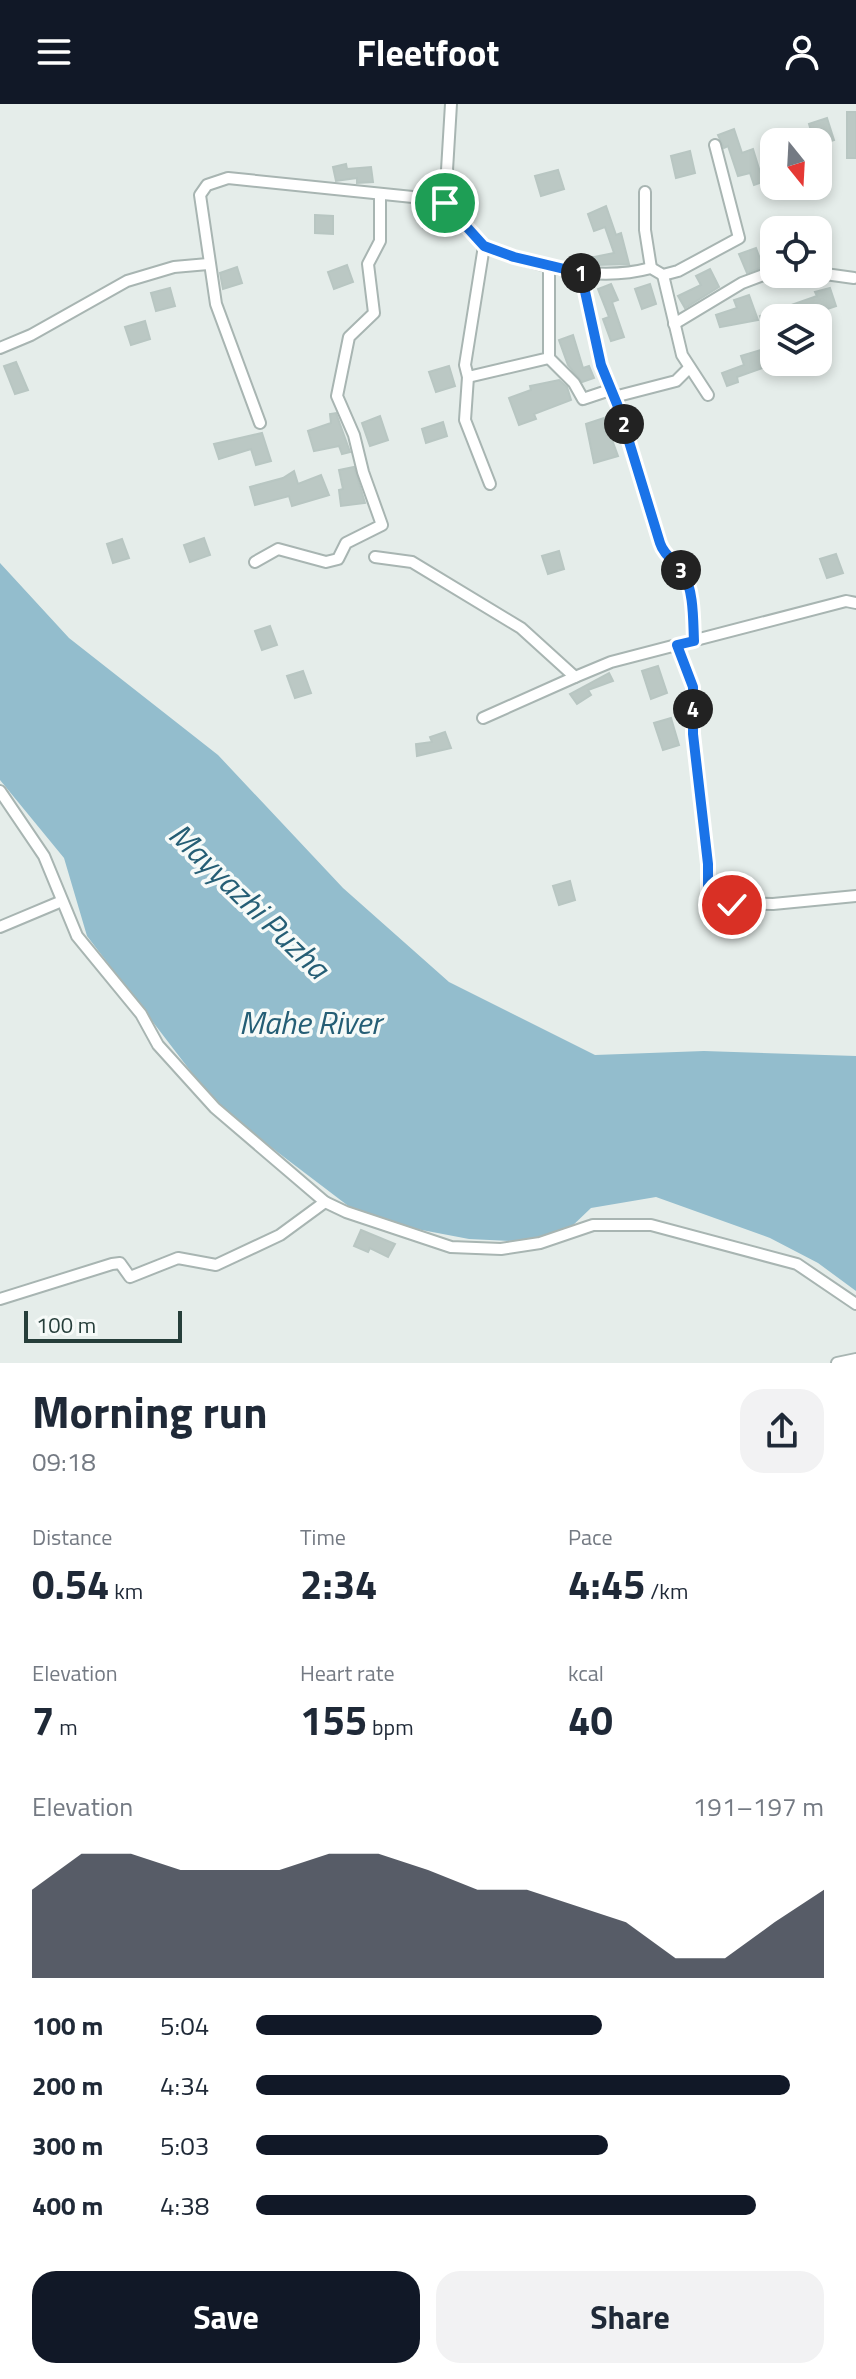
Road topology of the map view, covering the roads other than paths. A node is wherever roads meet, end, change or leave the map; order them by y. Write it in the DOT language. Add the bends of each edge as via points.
graph roads {
  1 [pos="451,104"];
  2 [pos="715,145"];
  3 [pos="645,192"];
  4 [pos="380,194"];
  5 [pos="445,203"];
  6 [pos="484,246"];
  7 [pos="208,264"];
  8 [pos="549,266"];
  9 [pos="651,268"];
  10 [pos="581,273"];
  11 [pos="663,275"];
  12 [pos="832,275"];
  13 [pos="760,276"];
  14 [pos="854,278"];
  15 [pos="674,324"];
  16 [pos="0,348"];
  17 [pos="549,358"];
  18 [pos="689,368"];
  19 [pos="468,377"];
  20 [pos="612,394"];
  21 [pos="708,395"];
  22 [pos="260,423"];
  23 [pos="490,484"];
  24 [pos="375,557"];
  25 [pos="255,562"];
  26 [pos="856,603"];
  27 [pos="694,641"];
  28 [pos="677,645"];
  29 [pos="575,677"];
  30 [pos="483,718"];
  31 [pos="0,791"];
  32 [pos="856,896"];
  33 [pos="62,901"];
  34 [pos="0,927"];
  35 [pos="325,1202"];
  36 [pos="0,1299"];
  37 [pos="856,1304"];
  38 [pos="856,1359"];
  39 [pos="837,1363"];
  1 -- 5 [label="street"];
  2 -- 11 [label="street" via="739,238"];
  3 -- 9 [label="street"];
  4 -- 5 [label="street"];
  4 -- 7 [label="street" via="228,178 207,185 200,195"];
  4 -- 25 [label="street" via="380,241 368,264 374,313 349,337 337,396 382,525 346,543 338,559 326,562 278,549"];
  5 -- 6 [label="street"];
  6 -- 8 [label="street"];
  6 -- 19 [label="street" via="465,365"];
  7 -- 16 [label="street" via="174,267 127,281"];
  7 -- 22 [label="street" via="216,304"];
  8 -- 10 [label="street"];
  8 -- 17 [label="street"];
  9 -- 10 [label="street" via="621,276"];
  9 -- 11 [label="street"];
  10 -- 20 [label="street"];
  11 -- 15 [label="street"];
  12 -- 14 [label="street"];
  13 -- 15 [label="street"];
  15 -- 18 [label="street"];
  17 -- 19 [label="street"];
  17 -- 20 [label="street" via="583,399"];
  18 -- 20 [label="street" via="676,381"];
  18 -- 21 [label="street"];
  19 -- 23 [label="street" via="465,420"];
  20 -- 27 [label="street" via="663,553 683,573"];
  24 -- 29 [label="street" via="412,562 521,628"];
  26 -- 27 [label="street" via="846,601"];
  27 -- 28 [label="street"];
  28 -- 29 [label="street"];
  28 -- 32 [label="street" via="693,687 708,902 773,904"];
  29 -- 30 [label="street"];
  31 -- 33 [label="street" via="44,856"];
  33 -- 34 [label="street"];
  33 -- 35 [label="street" via="77,936 141,1014 158,1045 215,1108"];
  35 -- 36 [label="street" via="280,1235 216,1265 178,1258 130,1277 120,1263 112,1264"];
  35 -- 37 [label="street" via="451,1247 501,1249 540,1243 593,1225 651,1225 797,1264"];
  38 -- 39 [label="street"];
}
